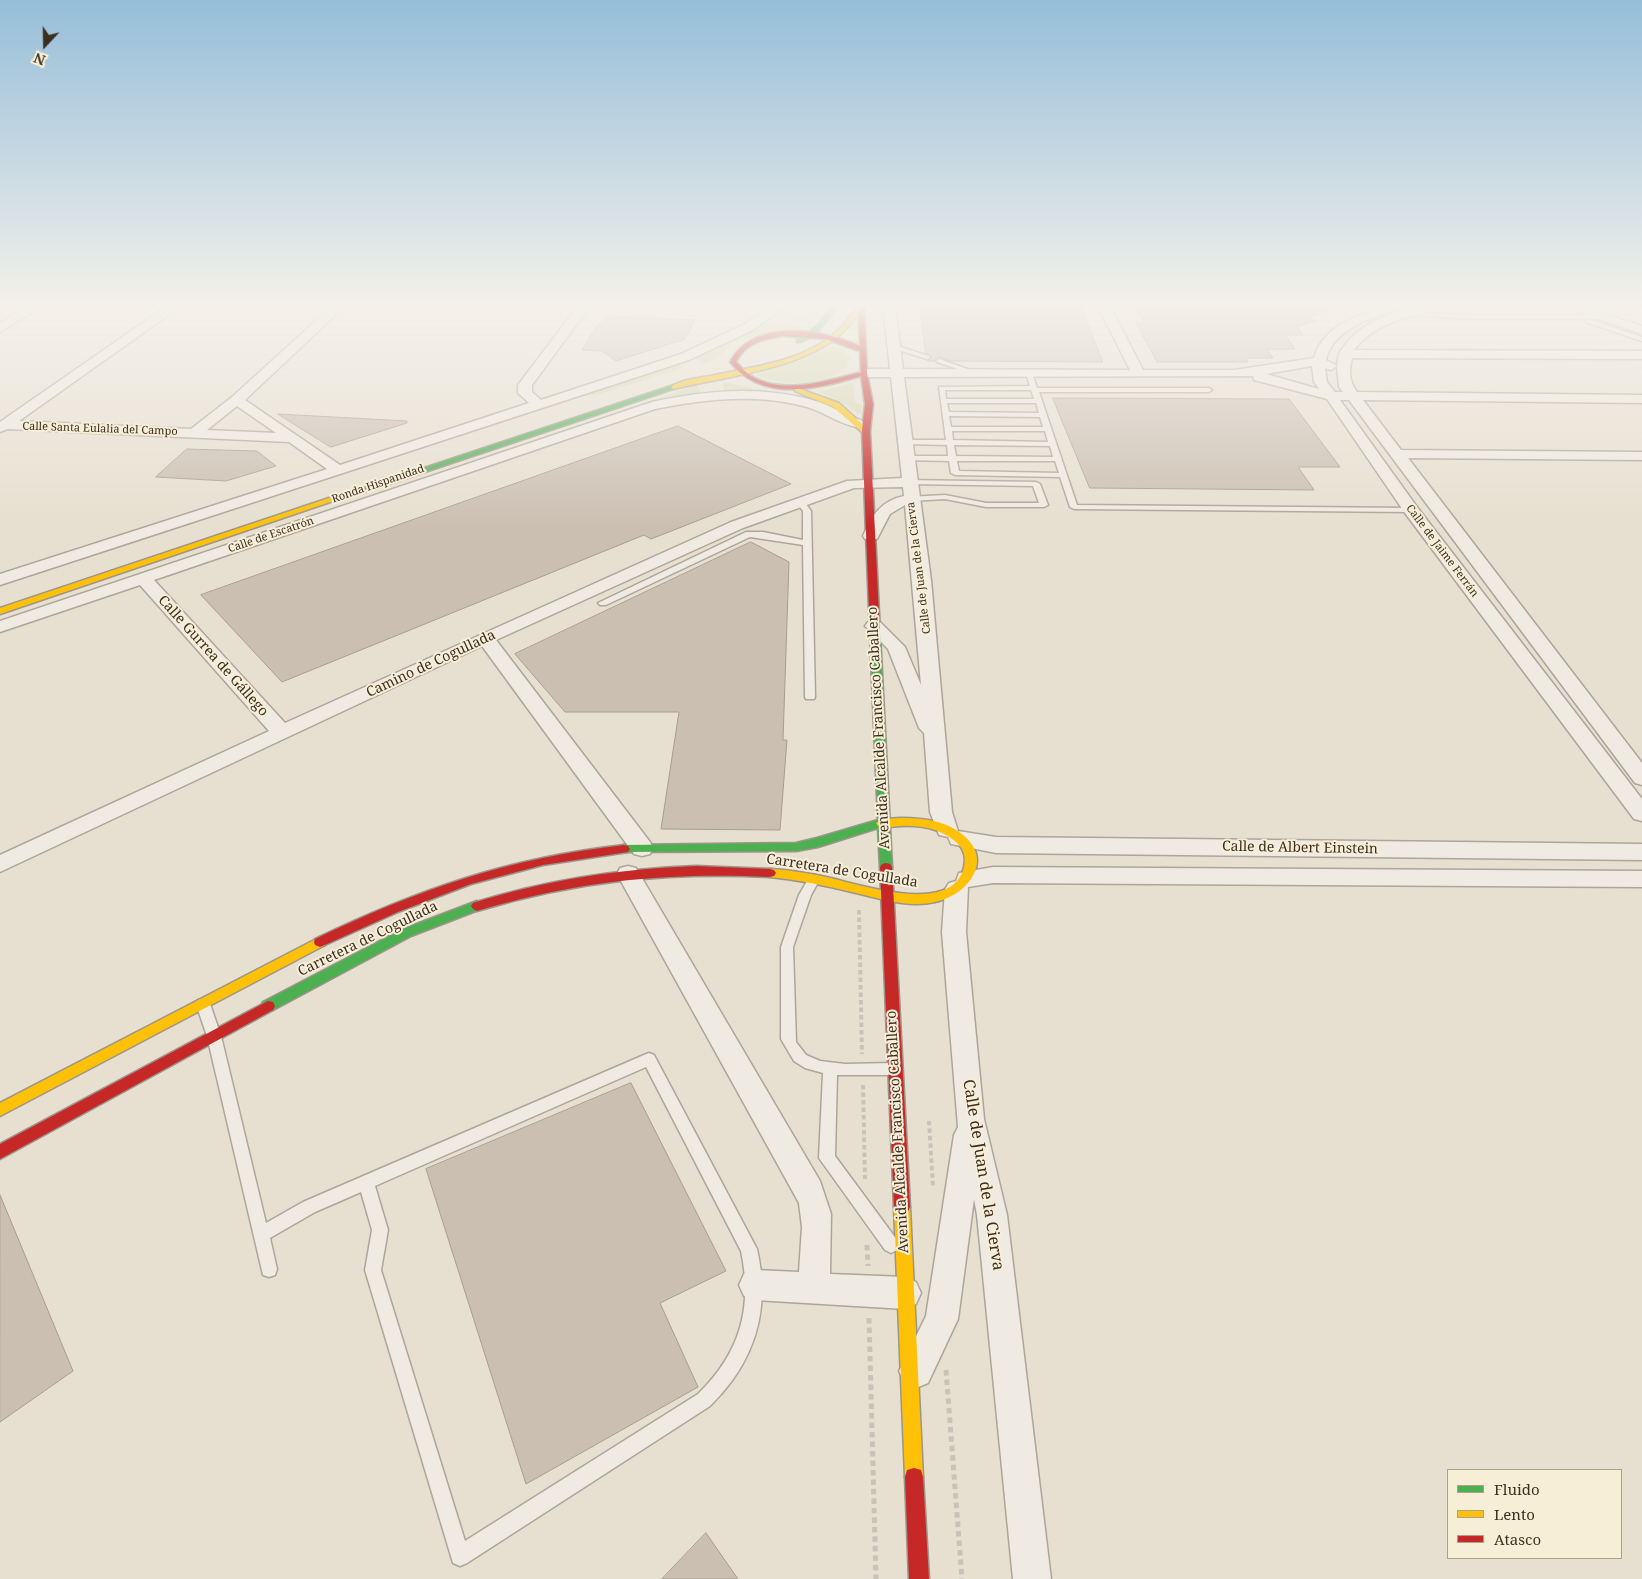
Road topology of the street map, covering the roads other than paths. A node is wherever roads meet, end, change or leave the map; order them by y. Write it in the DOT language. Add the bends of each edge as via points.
graph roads {
  1 [pos="69,380"];
  2 [pos="259,380"];
  3 [pos="530,380"];
  4 [pos="617,380"];
  5 [pos="697,380"];
  6 [pos="756,380"];
  7 [pos="841,380"];
  8 [pos="865,380"];
  9 [pos="897,380"];
  10 [pos="1032,380"];
  11 [pos="1275,380"];
  12 [pos="1320,380"];
  13 [pos="1344,380"];
  14 [pos="786,387"];
  15 [pos="1035,389"];
  16 [pos="1209,390"];
  17 [pos="1329,396"];
  18 [pos="600,397"];
  19 [pos="1352,397"];
  20 [pos="1642,399"];
  21 [pos="237,400"];
  22 [pos="943,401"];
  23 [pos="1038,401"];
  24 [pos="539,405"];
  25 [pos="618,406"];
  26 [pos="946,414"];
  27 [pos="1043,415"];
  28 [pos="2,427"];
  29 [pos="861,427"];
  30 [pos="948,428"];
  31 [pos="1047,429"];
  32 [pos="196,433"];
  33 [pos="289,438"];
  34 [pos="542,442"];
  35 [pos="905,442"];
  36 [pos="951,443"];
  37 [pos="1052,444"];
  38 [pos="1398,454"];
  39 [pos="1642,456"];
  40 [pos="906,458"];
  41 [pos="954,458"];
  42 [pos="1057,459"];
  43 [pos="374,460"];
  44 [pos="338,470"];
  45 [pos="1062,475"];
  46 [pos="868,482"];
  47 [pos="910,491"];
  48 [pos="244,501"];
  49 [pos="800,502"];
  50 [pos="1411,510"];
  51 [pos="309,522"];
  52 [pos="871,536"];
  53 [pos="807,544"];
  54 [pos="143,578"];
  55 [pos="0,580"];
  56 [pos="0,592"];
  57 [pos="602,603"];
  58 [pos="20,604"];
  59 [pos="0,611"];
  60 [pos="874,626"];
  61 [pos="0,627"];
  62 [pos="485,638"];
  63 [pos="810,697"];
  64 [pos="282,733"];
  65 [pos="936,747"];
  66 [pos="1642,778"];
  67 [pos="1642,814"];
  68 [pos="883,823"];
  69 [pos="953,834"];
  70 [pos="642,848"];
  71 [pos="1642,852"];
  72 [pos="0,864"];
  73 [pos="628,874"];
  74 [pos="814,879"];
  75 [pos="1642,879"];
  76 [pos="962,884"];
  77 [pos="889,897"];
  78 [pos="203,1002"];
  79 [pos="214,1036"];
  80 [pos="830,1068"];
  81 [pos="894,1069"];
  82 [pos="0,1110"];
  83 [pos="970,1119"];
  84 [pos="0,1152"];
  85 [pos="366,1182"];
  86 [pos="261,1234"];
  87 [pos="904,1262"];
  88 [pos="269,1269"];
  89 [pos="755,1285"];
  90 [pos="814,1288"];
  91 [pos="905,1294"];
  92 [pos="909,1385"];
  93 [pos="919,1579"];
  94 [pos="1032,1579"];
  1 -- 28 [label="street"];
  2 -- 21 [label="street, Calle Santa Eulalia del Campo"];
  3 -- 24 [label="street" via="525,393"];
  4 -- 24 [label="street"];
  5 -- 25 [label="main road, Ronda Hispanidad"];
  6 -- 14 [label="main road"];
  7 -- 14 [label="main road" via="823,385"];
  8 -- 29 [label="main road, Avenida Alcalde Francisco Caballero" via="869,404"];
  9 -- 35 [label="street, Calle de Juan de la Cierva"];
  10 -- 15 [label="lane"];
  11 -- 17 [label="street"];
  12 -- 17 [label="street, Calle de Jaime Ferrán"];
  13 -- 19 [label="street, Calle de Jaime Ferrán"];
  14 -- 29 [label="main road" via="836,405"];
  15 -- 16 [label="lane"];
  15 -- 22 [label="lane" via="941,388"];
  15 -- 23 [label="lane"];
  17 -- 19 [label="street"];
  17 -- 50 [label="street, Calle de Jaime Ferrán"];
  18 -- 43 [label="street, Ronda Hispanidad" via="526,415 432,446"];
  19 -- 20 [label="street"];
  19 -- 38 [label="street, Calle de Jaime Ferrán"];
  21 -- 32 [label="street, Calle Santa Eulalia del Campo"];
  21 -- 33 [label="street"];
  22 -- 23 [label="lane"];
  22 -- 26 [label="lane"];
  23 -- 27 [label="lane"];
  24 -- 43 [label="street"];
  25 -- 34 [label="street, Calle de Escatrón"];
  25 -- 58 [label="main road, Ronda Hispanidad"];
  26 -- 27 [label="lane"];
  26 -- 30 [label="lane"];
  27 -- 31 [label="lane"];
  28 -- 32 [label="street, Calle Santa Eulalia del Campo"];
  29 -- 34 [label="street, Calle de Escatrón" via="814,405 789,399 752,395 704,396 640,409"];
  29 -- 46 [label="main road, Avenida Alcalde Francisco Caballero"];
  30 -- 31 [label="lane"];
  30 -- 36 [label="lane"];
  31 -- 37 [label="lane"];
  32 -- 33 [label="street, Calle Santa Eulalia del Campo"];
  33 -- 44 [label="street"];
  34 -- 51 [label="street, Calle de Escatrón"];
  35 -- 36 [label="lane"];
  35 -- 40 [label="street, Calle de Juan de la Cierva"];
  36 -- 37 [label="lane"];
  36 -- 41 [label="lane"];
  37 -- 42 [label="lane"];
  38 -- 39 [label="street"];
  38 -- 66 [label="street, Calle de Jaime Ferrán"];
  40 -- 41 [label="lane"];
  40 -- 47 [label="street, Calle de Juan de la Cierva"];
  41 -- 42 [label="lane"];
  41 -- 45 [label="lane" via="955,473"];
  42 -- 45 [label="lane"];
  43 -- 44 [label="street"];
  44 -- 48 [label="street"];
  45 -- 50 [label="lane" via="1074,507"];
  46 -- 47 [label="street, Camino de Cogullada"];
  46 -- 49 [label="street, Camino de Cogullada" via="852,484"];
  46 -- 52 [label="main road, Avenida Alcalde Francisco Caballero"];
  47 -- 47 [label="lane" via="986,504 1044,505 1036,484"];
  47 -- 52 [label="street" via="882,512"];
  47 -- 65 [label="street, Calle de Juan de la Cierva" via="922,580"];
  48 -- 55 [label="street"];
  48 -- 56 [label="street" via="158,537"];
  49 -- 53 [label="lane" via="808,511"];
  49 -- 62 [label="street, Camino de Cogullada" via="737,525"];
  50 -- 67 [label="street, Calle de Jaime Ferrán"];
  51 -- 54 [label="street, Calle de Escatrón"];
  51 -- 58 [label="street, Ronda Hispanidad" via="258,534 83,590"];
  52 -- 60 [label="main road, Avenida Alcalde Francisco Caballero"];
  53 -- 57 [label="lane" via="749,534"];
  53 -- 63 [label="lane"];
  54 -- 61 [label="street, Calle de Escatrón"];
  54 -- 64 [label="street, Calle Gurrea de Gállego"];
  58 -- 59 [label="main road, Ronda Hispanidad"];
  60 -- 65 [label="street" via="896,647"];
  60 -- 68 [label="main road, Avenida Alcalde Francisco Caballero"];
  62 -- 64 [label="street, Camino de Cogullada"];
  62 -- 70 [label="street"];
  64 -- 72 [label="street, Camino de Cogullada"];
  65 -- 69 [label="street, Calle de Juan de la Cierva" via="941,812"];
  68 -- 69 [label="main road, Carretera de Cogullada" via="925,823"];
  68 -- 70 [label="main road, Carretera de Cogullada" via="857,828 826,842 806,846"];
  68 -- 77 [label="main road, Avenida Alcalde Francisco Caballero"];
  69 -- 71 [label="street, Calle de Albert Einstein" via="996,845"];
  69 -- 76 [label="main road" via="971,857 971,867"];
  70 -- 78 [label="main road, Carretera de Cogullada" via="534,862 474,877 373,915"];
  73 -- 74 [label="main road, Carretera de Cogullada" via="728,870"];
  73 -- 79 [label="main road, Carretera de Cogullada" via="539,887 457,912 383,945"];
  73 -- 90 [label="street" via="810,1191 817,1222"];
  74 -- 77 [label="main road, Carretera de Cogullada"];
  74 -- 80 [label="lane" via="788,946 786,1027 790,1045 801,1059"];
  75 -- 76 [label="street, Calle de Albert Einstein" via="993,875"];
  76 -- 77 [label="main road, Carretera de Cogullada" via="939,898"];
  76 -- 83 [label="street, Calle de Juan de la Cierva" via="954,932"];
  77 -- 81 [label="main road, Avenida Alcalde Francisco Caballero"];
  78 -- 79 [label="lane"];
  78 -- 82 [label="main road, Carretera de Cogullada"];
  79 -- 84 [label="main road, Carretera de Cogullada"];
  79 -- 86 [label="lane"];
  80 -- 81 [label="lane"];
  80 -- 87 [label="lane" via="827,1158"];
  81 -- 87 [label="main road, Avenida Alcalde Francisco Caballero"];
  83 -- 92 [label="street" via="942,1319"];
  83 -- 94 [label="street, Calle de Juan de la Cierva" via="992,1215"];
  85 -- 86 [label="lane" via="309,1207"];
  85 -- 89 [label="lane" via="649,1059 750,1250"];
  85 -- 89 [label="lane" via="380,1230 373,1270 460,1556 716,1390 730,1372 748,1331"];
  86 -- 88 [label="lane"];
  87 -- 91 [label="main road, Avenida Alcalde Francisco Caballero"];
  89 -- 90 [label="street"];
  90 -- 91 [label="street"];
  91 -- 92 [label="main road, Avenida Alcalde Francisco Caballero"];
  92 -- 93 [label="main road, Avenida Alcalde Francisco Caballero"];
}
